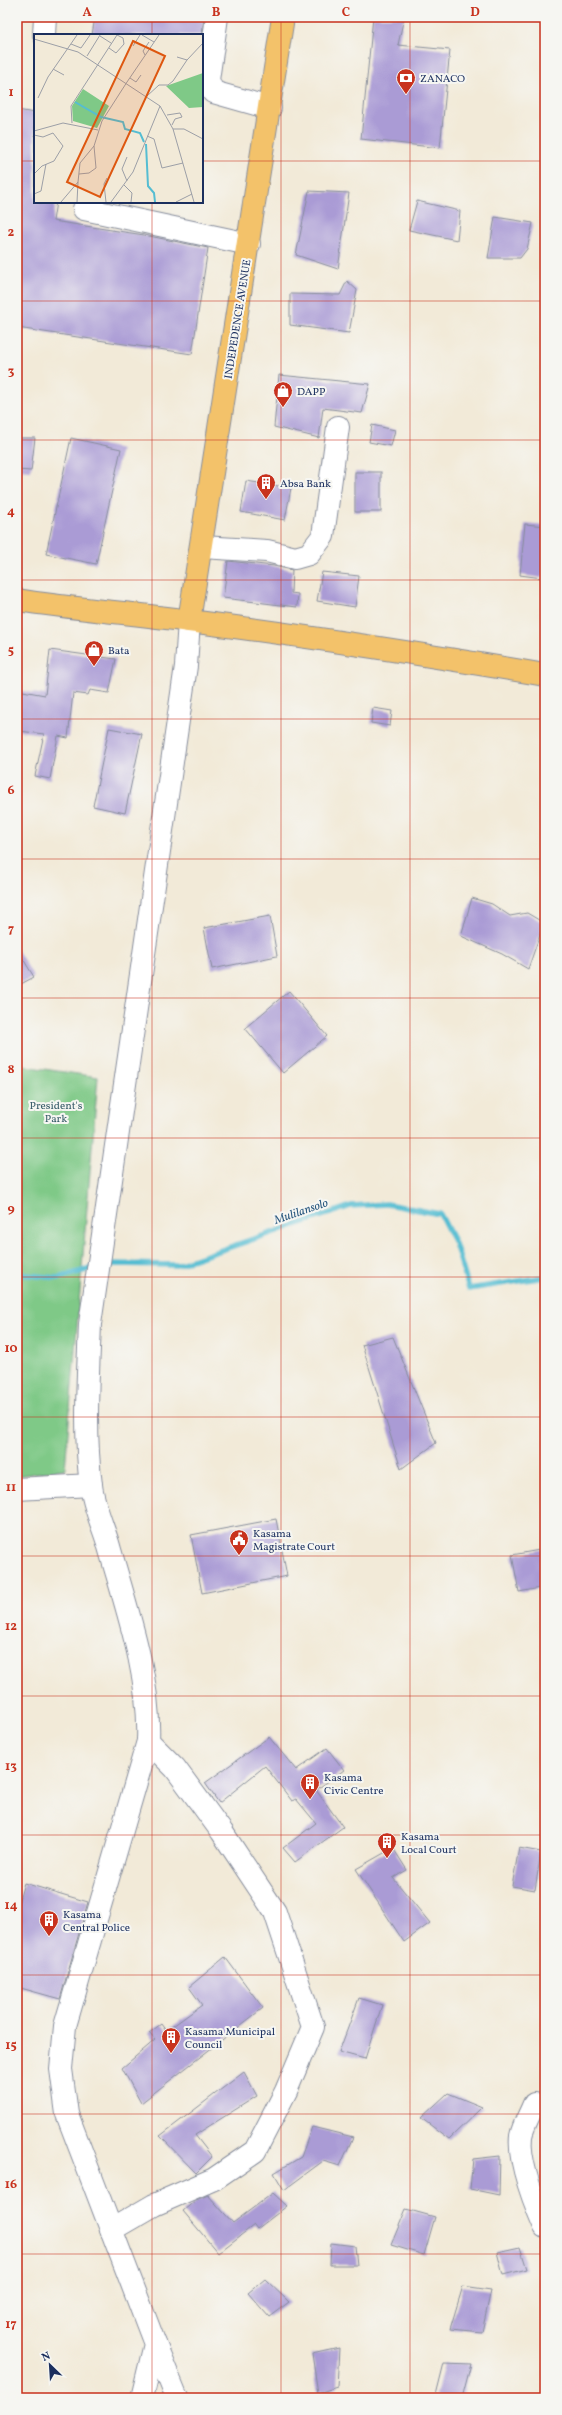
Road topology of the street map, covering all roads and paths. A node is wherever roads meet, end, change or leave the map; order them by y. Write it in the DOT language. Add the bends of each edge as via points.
graph roads {
  1 [pos="45,17"];
  2 [pos="216,17"];
  3 [pos="283,17"];
  4 [pos="44,34"];
  5 [pos="270,108"];
  6 [pos="84,209"];
  7 [pos="249,244"];
  8 [pos="338,427"];
  9 [pos="202,546"];
  10 [pos="17,600"];
  11 [pos="189,621"];
  12 [pos="545,675"];
  13 [pos="91,1485"];
  14 [pos="17,1489"];
  15 [pos="148,1741"];
  16 [pos="534,2104"];
  17 [pos="545,2227"];
  18 [pos="111,2230"];
  19 [pos="155,2344"];
  20 [pos="142,2398"];
  21 [pos="177,2398"];
  1 -- 4 [label="street"];
  2 -- 5 [label="street" via="208,80 213,92"];
  3 -- 5 [label="main road, INDEPEDENCE AVENUE"];
  5 -- 7 [label="main road, INDEPEDENCE AVENUE"];
  6 -- 7 [label="street"];
  7 -- 9 [label="main road, INDEPEDENCE AVENUE"];
  8 -- 9 [label="street" via="323,536 309,554 295,558 267,551"];
  9 -- 11 [label="main road, INDEPEDENCE AVENUE"];
  10 -- 11 [label="main road" via="66,608"];
  11 -- 12 [label="main road"];
  11 -- 13 [label="street" via="186,666 90,1324 88,1392"];
  13 -- 14 [label="street"];
  13 -- 15 [label="street" via="125,1603 146,1691"];
  15 -- 18 [label="street" via="65,2026 61,2069 67,2114"];
  15 -- 18 [label="street" via="175,1768 222,1832 274,1912 313,2027 286,2091 255,2151 214,2179 154,2205"];
  16 -- 17 [label="street" via="521,2135 520,2151"];
  18 -- 19 [label="street"];
  19 -- 20 [label="street"];
  19 -- 21 [label="street"];
}
